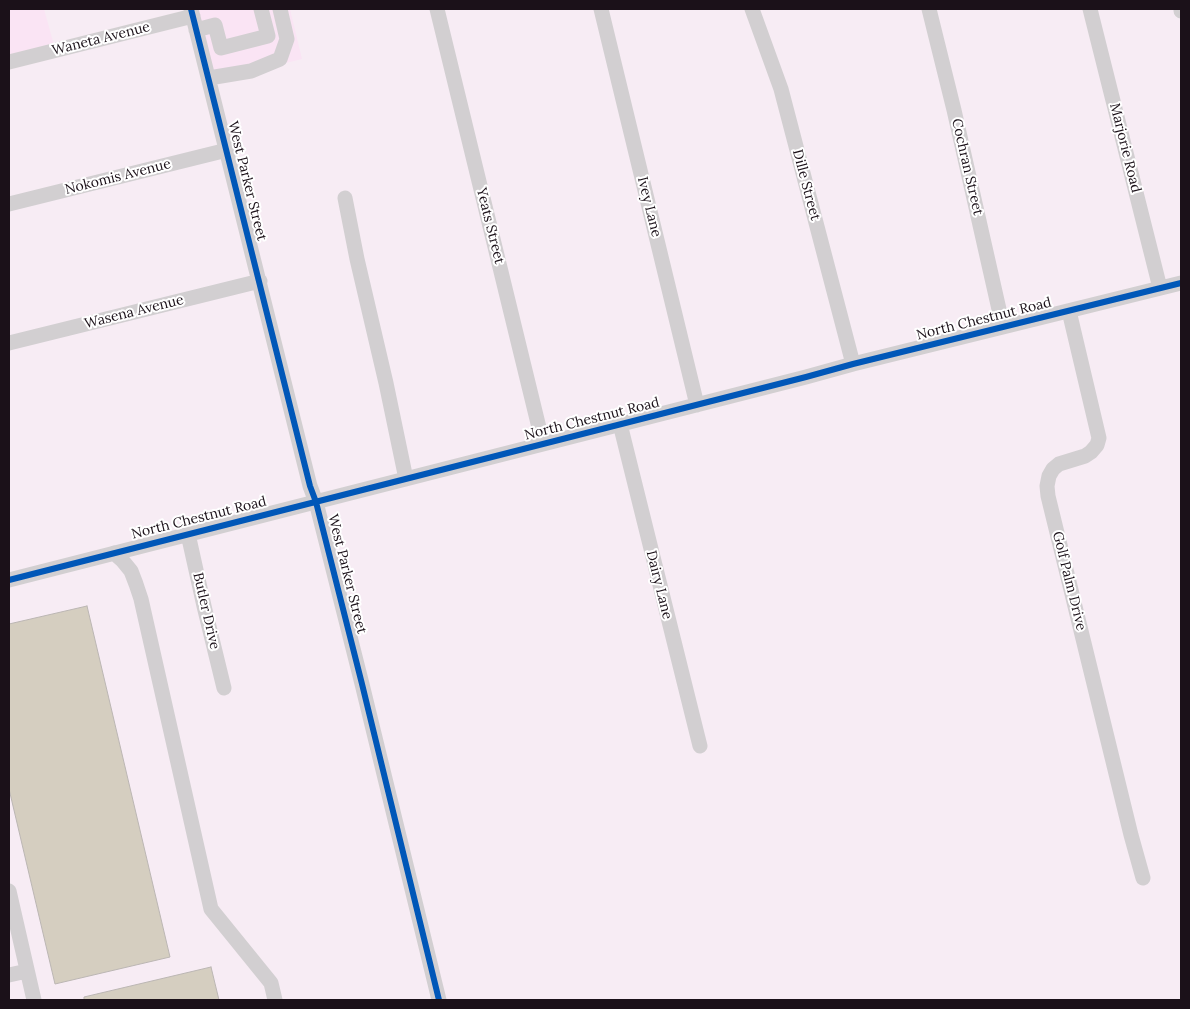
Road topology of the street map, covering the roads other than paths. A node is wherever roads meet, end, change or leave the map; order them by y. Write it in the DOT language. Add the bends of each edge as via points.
graph roads {
  1 [pos="261,9"];
  2 [pos="280,9"];
  3 [pos="437,9"];
  4 [pos="601,9"];
  5 [pos="752,9"];
  6 [pos="929,9"];
  7 [pos="1090,9"];
  8 [pos="193,18"];
  9 [pos="9,62"];
  10 [pos="209,78"];
  11 [pos="227,150"];
  12 [pos="345,198"];
  13 [pos="9,204"];
  14 [pos="260,281"];
  15 [pos="1181,283"];
  16 [pos="1160,288"];
  17 [pos="1069,311"];
  18 [pos="1003,327"];
  19 [pos="9,343"];
  20 [pos="853,364"];
  21 [pos="697,405"];
  22 [pos="620,424"];
  23 [pos="543,444"];
  24 [pos="406,480"];
  25 [pos="316,502"];
  26 [pos="188,534"];
  27 [pos="114,553"];
  28 [pos="9,580"];
  29 [pos="224,688"];
  30 [pos="700,746"];
  31 [pos="1143,878"];
  32 [pos="9,891"];
  33 [pos="27,971"];
  34 [pos="9,975"];
  35 [pos="34,1000"];
  36 [pos="275,1000"];
  37 [pos="439,1000"];
  1 -- 8 [label="street, Waneta Avenue" via="268,36 221,48 216,26"];
  2 -- 10 [label="street" via="287,39 280,59 251,71"];
  3 -- 23 [label="street, Yeats Street"];
  4 -- 21 [label="street, Ivey Lane"];
  5 -- 20 [label="street, Dille Street" via="781,89"];
  6 -- 18 [label="street, Cochran Street"];
  7 -- 16 [label="street, Marjorie Road"];
  8 -- 9 [label="street, Waneta Avenue"];
  8 -- 10 [label="street, West Parker Street"];
  10 -- 11 [label="street, West Parker Street"];
  11 -- 13 [label="street, Nokomis Avenue"];
  11 -- 14 [label="street, West Parker Street"];
  12 -- 24 [label="street"];
  14 -- 19 [label="street, Wasena Avenue"];
  14 -- 25 [label="street, West Parker Street"];
  15 -- 16 [label="street, North Chestnut Road"];
  16 -- 17 [label="street, North Chestnut Road"];
  17 -- 18 [label="street, North Chestnut Road"];
  17 -- 31 [label="street, Golf Palm Drive" via="1099,438 1091,452 1053,469 1047,486 1048,496"];
  18 -- 20 [label="street, North Chestnut Road"];
  20 -- 21 [label="street, North Chestnut Road"];
  21 -- 22 [label="street, North Chestnut Road"];
  22 -- 23 [label="street, North Chestnut Road"];
  22 -- 30 [label="street, Dairy Lane"];
  23 -- 24 [label="street, North Chestnut Road"];
  24 -- 25 [label="street, North Chestnut Road"];
  25 -- 26 [label="street, North Chestnut Road"];
  25 -- 37 [label="street, West Parker Street"];
  26 -- 27 [label="street, North Chestnut Road"];
  26 -- 29 [label="street, Butler Drive"];
  27 -- 28 [label="street, North Chestnut Road"];
  27 -- 36 [label="street" via="131,571 141,599 210,909 271,983"];
  32 -- 33 [label="street"];
  33 -- 34 [label="street"];
  33 -- 35 [label="street"];
}
